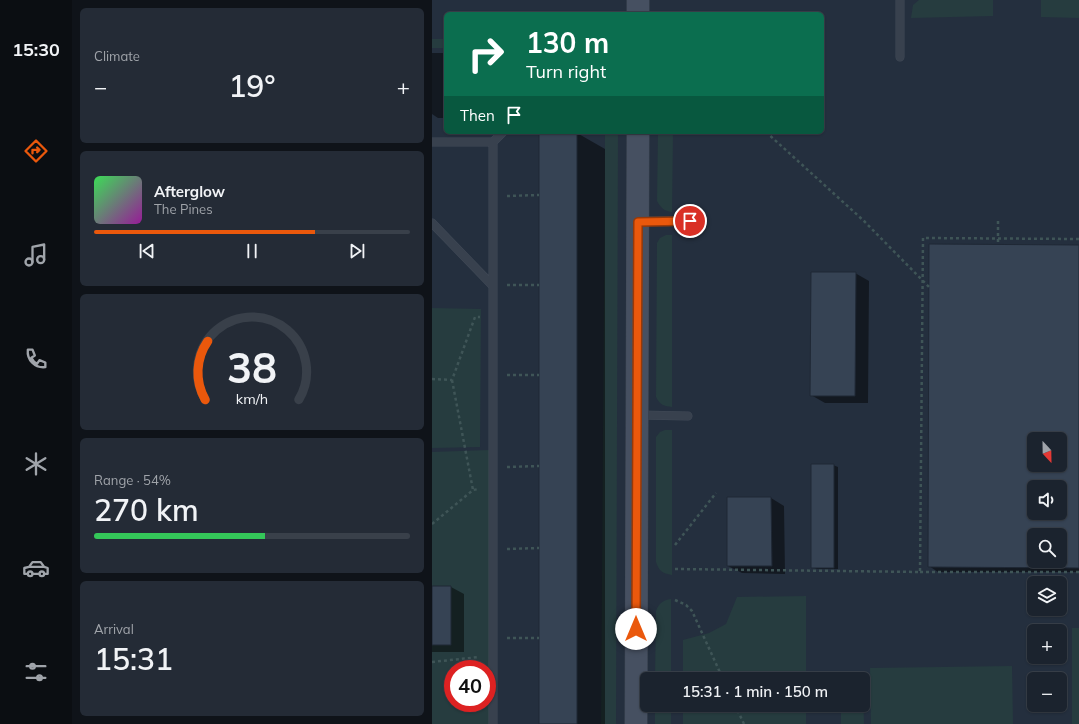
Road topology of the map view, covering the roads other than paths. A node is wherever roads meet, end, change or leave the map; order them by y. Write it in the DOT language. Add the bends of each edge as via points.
graph roads {
  1 [pos="638,0"];
  2 [pos="900,0"];
  3 [pos="638,12"];
  4 [pos="900,57"];
  5 [pos="502,134"];
  6 [pos="638,134"];
  7 [pos="432,142"];
  8 [pos="493,142"];
  9 [pos="690,221"];
  10 [pos="638,222"];
  11 [pos="432,223"];
  12 [pos="493,286"];
  13 [pos="637,415"];
  14 [pos="688,416"];
  15 [pos="493,724"];
  16 [pos="636,724"];
  1 -- 3 [label="street"];
  2 -- 4 [label="lane"];
  5 -- 8 [label="lane"];
  6 -- 10 [label="street"];
  7 -- 8 [label="lane"];
  8 -- 12 [label="lane"];
  9 -- 10 [label="lane"];
  10 -- 13 [label="street"];
  11 -- 12 [label="lane"];
  12 -- 15 [label="lane"];
  13 -- 14 [label="lane"];
  13 -- 16 [label="street"];
}
